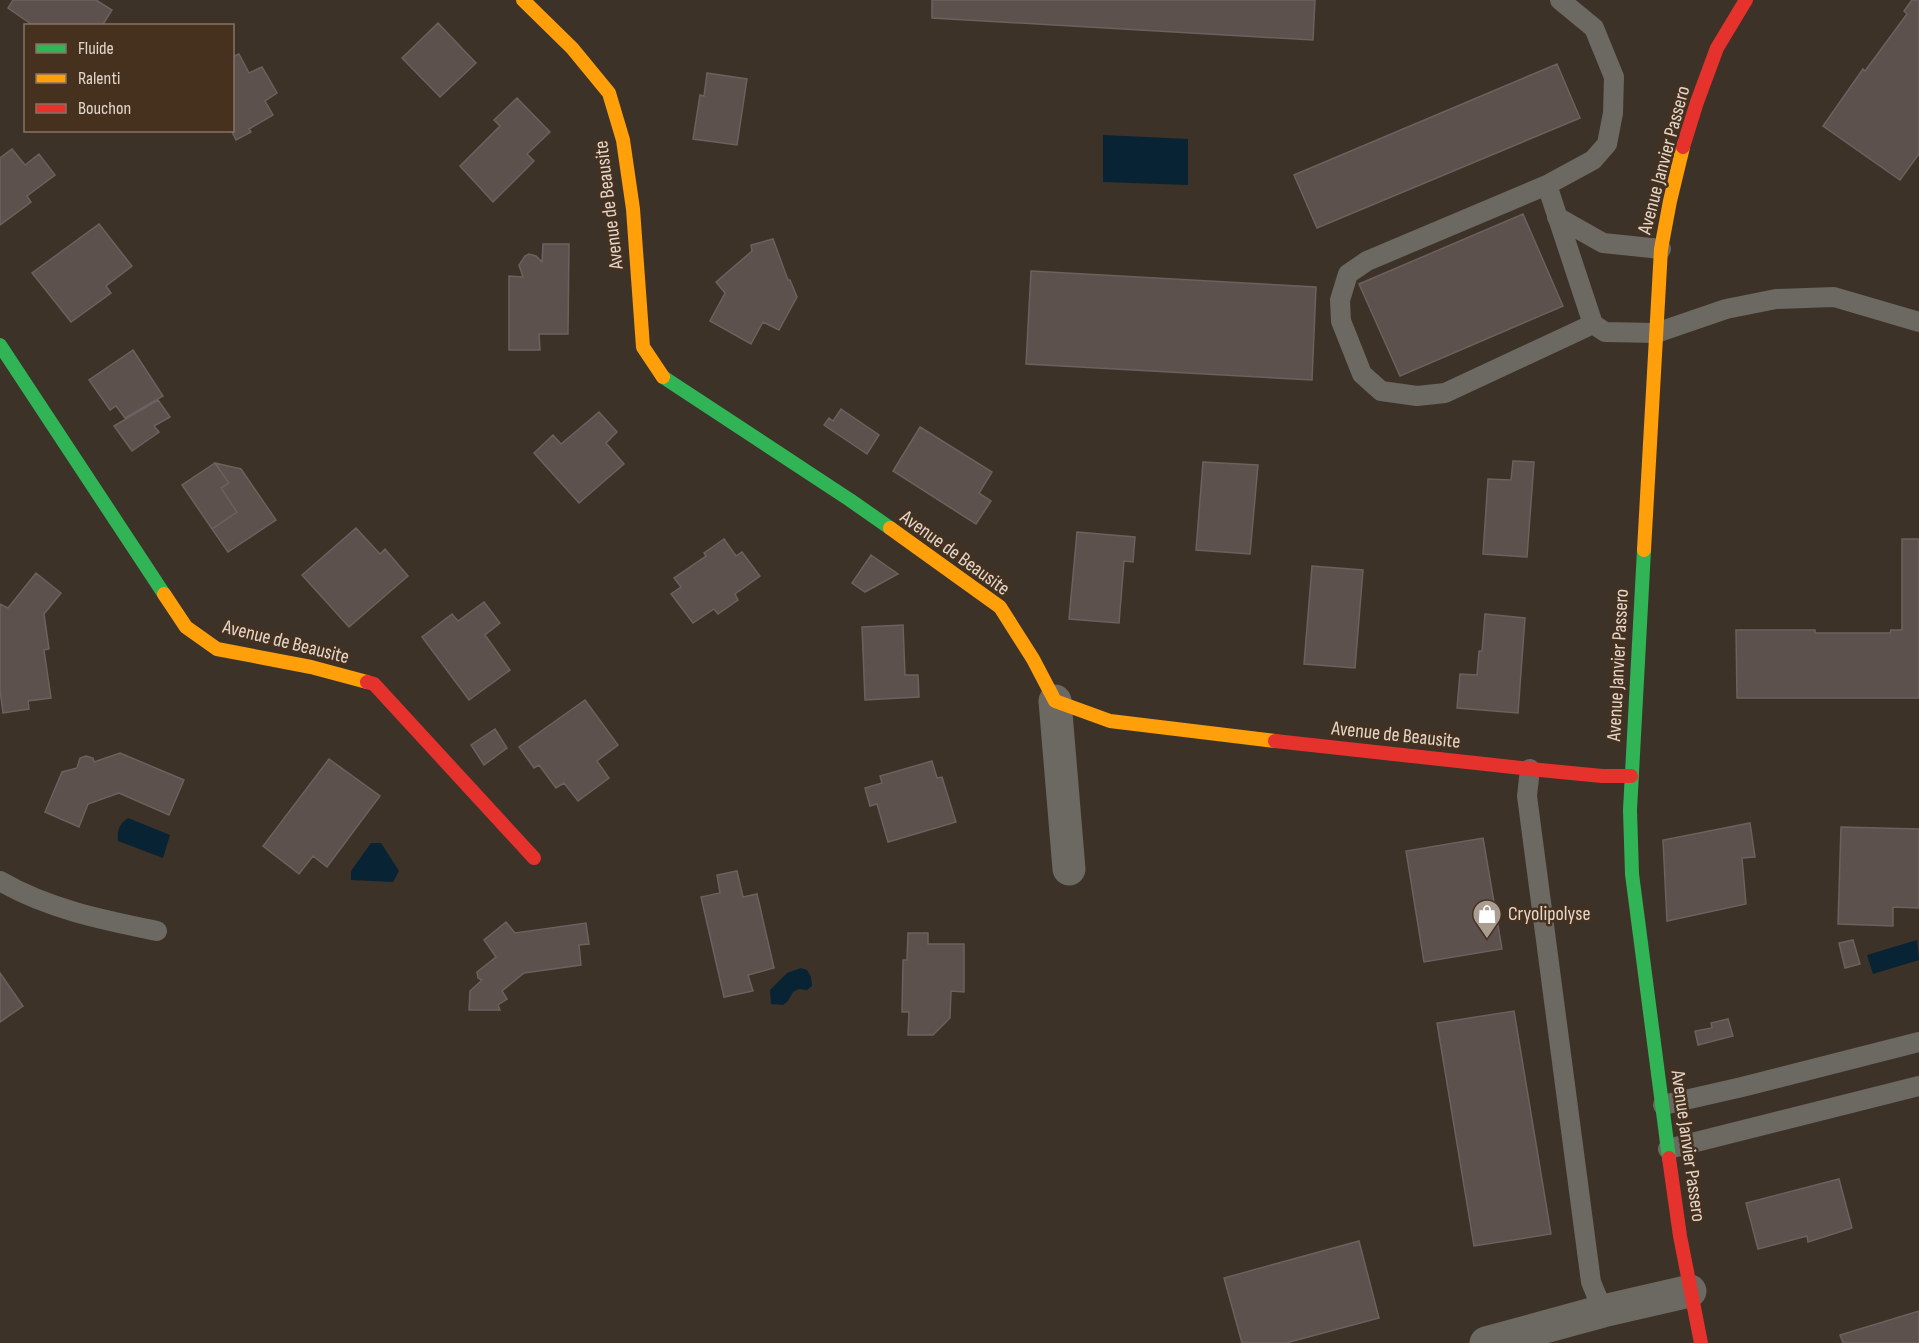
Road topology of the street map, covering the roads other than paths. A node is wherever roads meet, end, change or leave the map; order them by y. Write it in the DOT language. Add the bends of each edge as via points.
graph roads {
  1 [pos="523,0"];
  2 [pos="1560,0"];
  3 [pos="1746,0"];
  4 [pos="1547,185"];
  5 [pos="1557,217"];
  6 [pos="1661,249"];
  7 [pos="1919,322"];
  8 [pos="1593,324"];
  9 [pos="1656,333"];
  10 [pos="0,345"];
  11 [pos="1055,701"];
  12 [pos="1530,769"];
  13 [pos="1631,776"];
  14 [pos="534,858"];
  15 [pos="1070,869"];
  16 [pos="0,881"];
  17 [pos="157,931"];
  18 [pos="1919,1042"];
  19 [pos="1919,1086"];
  20 [pos="1663,1105"];
  21 [pos="1668,1149"];
  22 [pos="1690,1291"];
  23 [pos="1603,1311"];
  24 [pos="1486,1343"];
  25 [pos="1701,1343"];
  1 -- 11 [label="street, Avenue de Beausite" via="572,48 609,93 623,140 631,198 642,347 661,376 850,500 1000,607"];
  2 -- 4 [label="lane" via="1594,28 1614,77 1613,113 1607,144 1593,160"];
  3 -- 6 [label="street, Avenue Janvier Passero" via="1714,53 1667,211"];
  4 -- 5 [label="lane"];
  4 -- 8 [label="lane" via="1367,261 1348,274 1340,300 1341,321 1362,374 1381,391 1417,396 1445,393"];
  5 -- 6 [label="lane" via="1603,243"];
  5 -- 8 [label="lane"];
  6 -- 9 [label="street, Avenue Janvier Passero"];
  7 -- 9 [label="lane" via="1834,297 1776,299 1726,309"];
  8 -- 9 [label="lane" via="1605,332"];
  9 -- 13 [label="street, Avenue Janvier Passero"];
  10 -- 14 [label="street, Avenue de Beausite" via="186,627 217,650 311,667 374,684"];
  11 -- 12 [label="street, Avenue de Beausite" via="1110,721 1158,728"];
  11 -- 15 [label="street"];
  12 -- 13 [label="street, Avenue de Beausite"];
  12 -- 23 [label="lane" via="1527,796 1591,1282"];
  13 -- 20 [label="street, Avenue Janvier Passero" via="1632,874"];
  16 -- 17 [label="lane" via="22,894 88,917"];
  18 -- 20 [label="lane"];
  19 -- 21 [label="lane"];
  20 -- 21 [label="street, Avenue Janvier Passero"];
  21 -- 22 [label="street, Avenue Janvier Passero"];
  22 -- 23 [label="street"];
  22 -- 25 [label="street, Avenue Janvier Passero"];
  23 -- 24 [label="street"];
}
